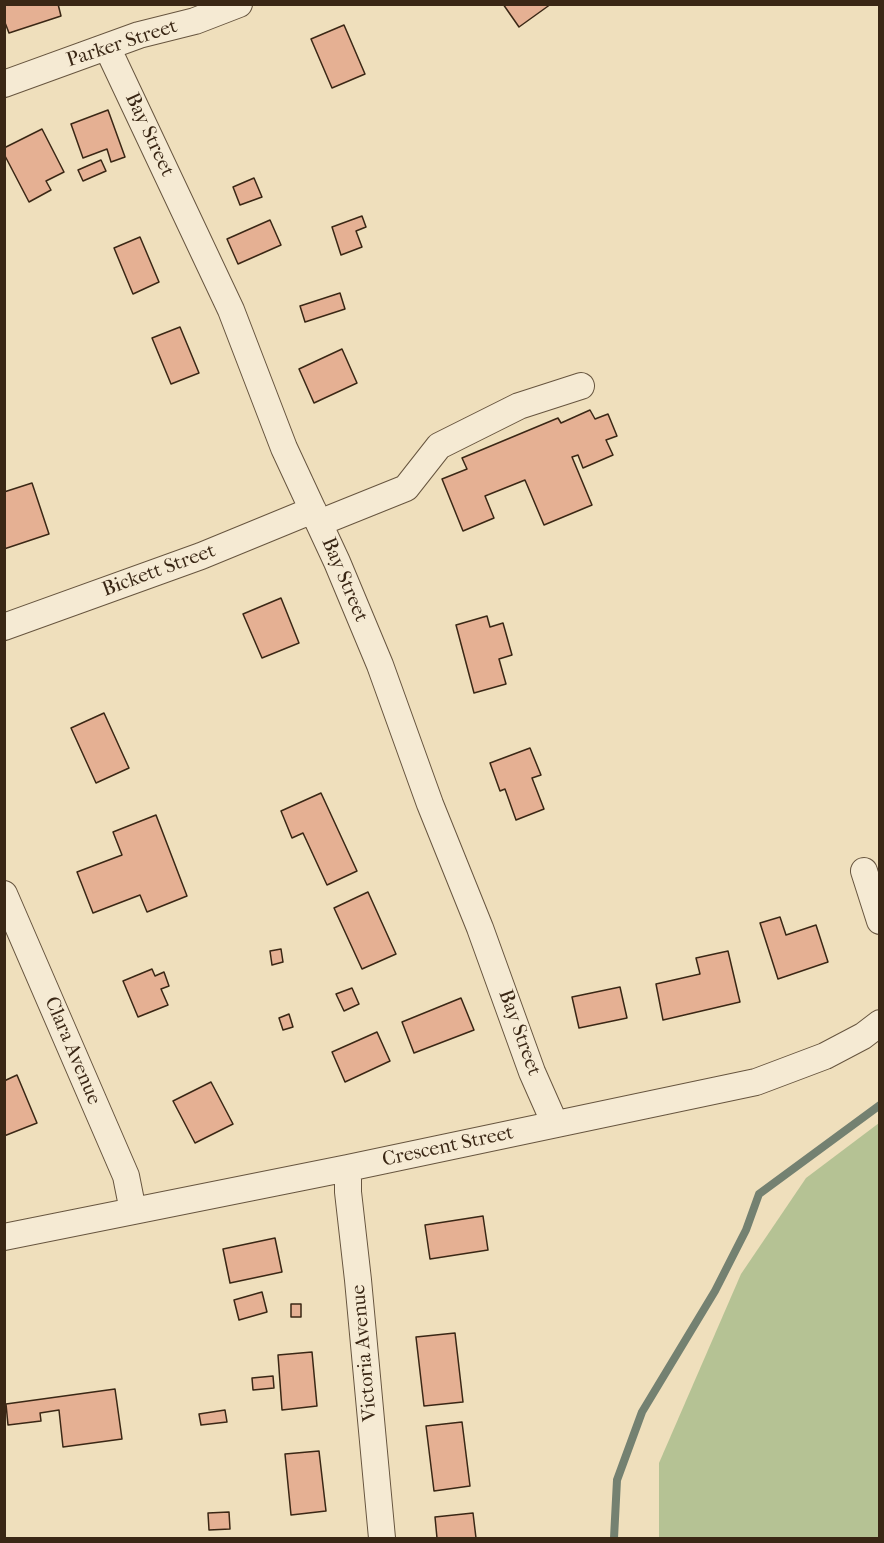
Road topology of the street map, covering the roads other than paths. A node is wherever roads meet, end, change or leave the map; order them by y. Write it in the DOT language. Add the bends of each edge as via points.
graph roads {
  1 [pos="239,4"];
  2 [pos="107,47"];
  3 [pos="4,84"];
  4 [pos="581,386"];
  5 [pos="316,517"];
  6 [pos="4,627"];
  7 [pos="864,871"];
  8 [pos="4,894"];
  9 [pos="879,921"];
  10 [pos="879,1023"];
  11 [pos="555,1124"];
  12 [pos="348,1168"];
  13 [pos="133,1211"];
  14 [pos="4,1236"];
  15 [pos="382,1539"];
  1 -- 2 [label="street, Parker Street"];
  2 -- 3 [label="street, Parker Street"];
  2 -- 5 [label="street, Bay Street" via="231,310 284,448"];
  4 -- 5 [label="street, Bickett Street" via="519,406 439,446 406,488"];
  5 -- 6 [label="street, Bickett Street"];
  5 -- 11 [label="street, Bay Street" via="380,665"];
  7 -- 9 [label="street"];
  8 -- 13 [label="street, Clara Avenue" via="126,1176"];
  10 -- 11 [label="street, Crescent Street" via="825,1056 756,1082"];
  11 -- 12 [label="street, Crescent Street"];
  12 -- 13 [label="street, Crescent Street"];
  12 -- 15 [label="street, Victoria Avenue"];
  13 -- 14 [label="street, Crescent Street"];
}
